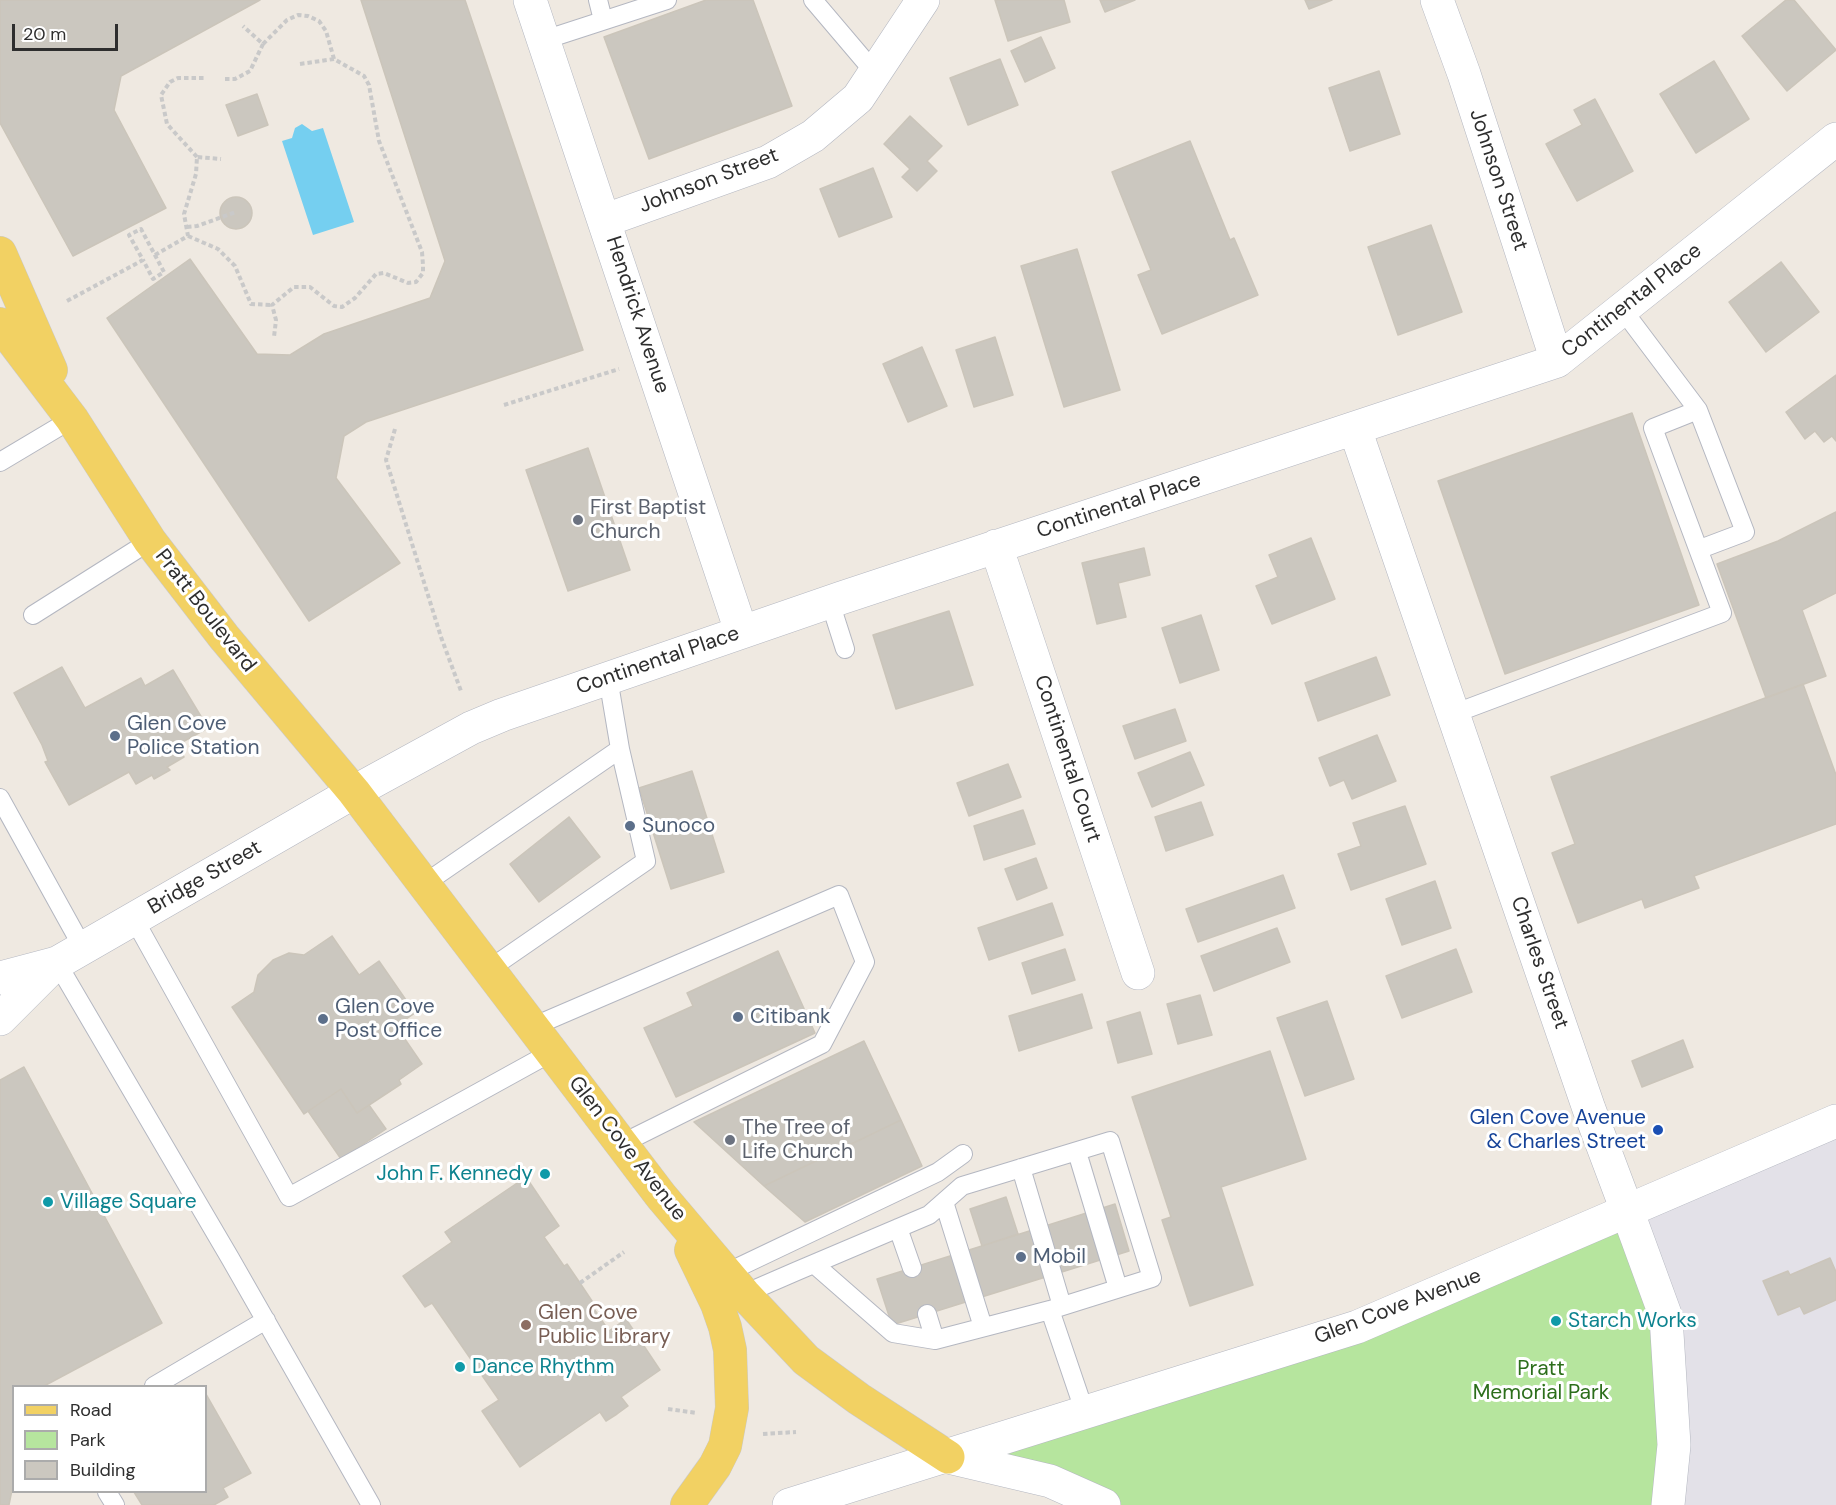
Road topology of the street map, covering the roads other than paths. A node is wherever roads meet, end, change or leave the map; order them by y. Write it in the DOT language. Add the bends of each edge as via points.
graph roads {
  1 [pos="530,0"];
  2 [pos="598,0"];
  3 [pos="667,0"];
  4 [pos="813,0"];
  5 [pos="923,0"];
  6 [pos="1437,0"];
  7 [pos="603,20"];
  8 [pos="544,40"];
  9 [pos="875,73"];
  10 [pos="1836,139"];
  11 [pos="606,220"];
  12 [pos="0,252"];
  13 [pos="1622,309"];
  14 [pos="0,324"];
  15 [pos="1557,361"];
  16 [pos="1698,411"];
  17 [pos="72,419"];
  18 [pos="1355,429"];
  19 [pos="0,462"];
  20 [pos="150,541"];
  21 [pos="996,546"];
  22 [pos="1700,549"];
  23 [pos="830,602"];
  24 [pos="33,615"];
  25 [pos="741,631"];
  26 [pos="845,650"];
  27 [pos="608,678"];
  28 [pos="1453,714"];
  29 [pos="620,749"];
  30 [pos="354,792"];
  31 [pos="0,798"];
  32 [pos="424,884"];
  33 [pos="134,919"];
  34 [pos="70,955"];
  35 [pos="489,970"];
  36 [pos="1138,973"];
  37 [pos="0,978"];
  38 [pos="0,1019"];
  39 [pos="542,1039"];
  40 [pos="1836,1121"];
  41 [pos="621,1144"];
  42 [pos="1077,1152"];
  43 [pos="963,1154"];
  44 [pos="1021,1168"];
  45 [pos="661,1196"];
  46 [pos="944,1202"];
  47 [pos="1628,1213"];
  48 [pos="898,1228"];
  49 [pos="814,1264"];
  50 [pos="912,1268"];
  51 [pos="735,1284"];
  52 [pos="1118,1288"];
  53 [pos="1056,1308"];
  54 [pos="927,1314"];
  55 [pos="266,1320"];
  56 [pos="983,1328"];
  57 [pos="935,1341"];
  58 [pos="156,1385"];
  59 [pos="1085,1413"];
  60 [pos="948,1457"];
  61 [pos="797,1504"];
  62 [pos="370,1505"];
  63 [pos="687,1505"];
  64 [pos="1104,1505"];
  65 [pos="1668,1505"];
  1 -- 8 [label="street, Hendrick Avenue"];
  2 -- 7 [label="lane"];
  3 -- 7 [label="lane"];
  4 -- 9 [label="lane"];
  5 -- 9 [label="street, Johnson Street"];
  6 -- 15 [label="street, Johnson Street"];
  7 -- 8 [label="lane"];
  8 -- 11 [label="street, Hendrick Avenue"];
  9 -- 11 [label="street, Johnson Street" via="858,98 813,136 768,162"];
  10 -- 13 [label="street, Continental Place"];
  11 -- 25 [label="street, Hendrick Avenue"];
  12 -- 17 [label="main road, Pratt Boulevard"];
  13 -- 15 [label="street, Continental Place"];
  13 -- 16 [label="lane"];
  14 -- 17 [label="main road, Pratt Boulevard"];
  15 -- 18 [label="street, Continental Place"];
  16 -- 22 [label="lane" via="1653,428"];
  16 -- 22 [label="lane" via="1745,532"];
  17 -- 19 [label="lane"];
  17 -- 20 [label="main road, Pratt Boulevard"];
  18 -- 21 [label="street, Continental Place"];
  18 -- 28 [label="street, Charles Street"];
  20 -- 24 [label="lane"];
  20 -- 30 [label="main road, Pratt Boulevard" via="224,637"];
  21 -- 23 [label="street, Continental Place"];
  21 -- 36 [label="street, Continental Court"];
  22 -- 28 [label="lane" via="1722,614"];
  23 -- 25 [label="street, Continental Place"];
  23 -- 26 [label="lane"];
  25 -- 27 [label="street, Continental Place"];
  27 -- 29 [label="lane"];
  27 -- 30 [label="street, Continental Place" via="471,728"];
  28 -- 47 [label="street, Charles Street"];
  29 -- 32 [label="lane"];
  29 -- 35 [label="lane" via="646,861"];
  30 -- 32 [label="main road, Glen Cove Avenue"];
  30 -- 33 [label="street, Bridge Street"];
  31 -- 34 [label="lane"];
  32 -- 35 [label="main road, Glen Cove Avenue"];
  33 -- 34 [label="street, Bridge Street"];
  33 -- 39 [label="lane" via="289,1197"];
  34 -- 37 [label="street, Bridge Street"];
  34 -- 38 [label="street, Bridge Street"];
  34 -- 55 [label="lane"];
  35 -- 39 [label="main road, Glen Cove Avenue"];
  39 -- 41 [label="main road, Glen Cove Avenue"];
  39 -- 41 [label="lane" via="839,895 865,962 822,1044"];
  40 -- 47 [label="street, Glen Cove Avenue"];
  41 -- 45 [label="main road, Glen Cove Avenue"];
  42 -- 44 [label="lane"];
  42 -- 52 [label="lane"];
  42 -- 52 [label="lane" via="1110,1141 1149,1267 1152,1278"];
  43 -- 51 [label="lane" via="938,1172"];
  44 -- 46 [label="lane" via="962,1186"];
  44 -- 53 [label="lane"];
  45 -- 51 [label="main road, Glen Cove Avenue"];
  45 -- 63 [label="main road" via="717,1304 730,1350 732,1408 725,1446"];
  46 -- 48 [label="lane" via="929,1215"];
  46 -- 56 [label="lane"];
  47 -- 59 [label="street, Glen Cove Avenue" via="1357,1327"];
  47 -- 65 [label="street, Charles Street" via="1666,1317 1674,1445"];
  48 -- 49 [label="lane"];
  48 -- 50 [label="lane"];
  49 -- 51 [label="lane"];
  49 -- 57 [label="lane" via="893,1333"];
  51 -- 60 [label="main road, Glen Cove Avenue" via="806,1360"];
  52 -- 53 [label="lane"];
  53 -- 56 [label="lane"];
  53 -- 59 [label="lane"];
  54 -- 57 [label="lane"];
  55 -- 58 [label="lane"];
  55 -- 62 [label="lane"];
  56 -- 57 [label="lane"];
  59 -- 60 [label="street, Glen Cove Avenue"];
  60 -- 61 [label="street, Glen Cove Avenue"];
  60 -- 64 [label="street" via="1050,1481"];
}
